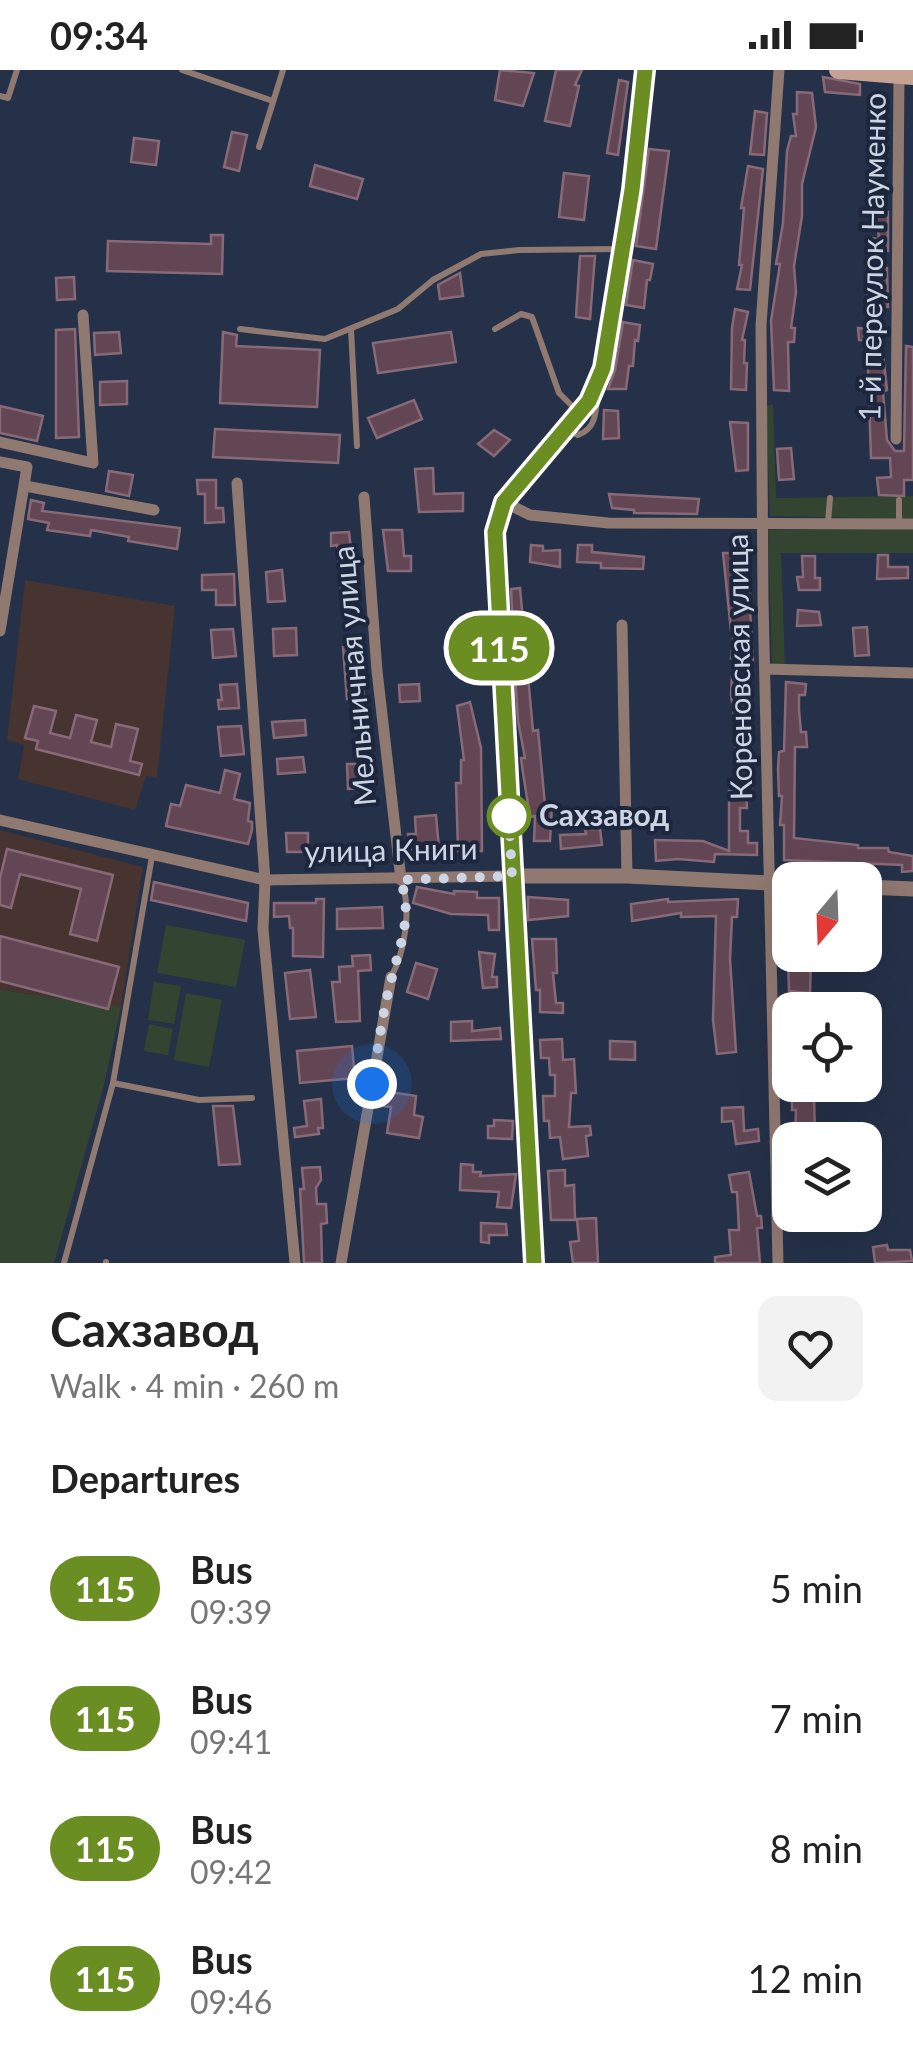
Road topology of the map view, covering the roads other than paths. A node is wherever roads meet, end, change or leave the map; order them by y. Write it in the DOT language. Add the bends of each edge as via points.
graph roads {
  1 [pos="16,70"];
  2 [pos="182,70"];
  3 [pos="284,70"];
  4 [pos="645,70"];
  5 [pos="779,70"];
  6 [pos="838,70"];
  7 [pos="906,76"];
  8 [pos="0,96"];
  9 [pos="273,102"];
  10 [pos="259,148"];
  11 [pos="623,249"];
  12 [pos="82,315"];
  13 [pos="240,329"];
  14 [pos="351,329"];
  15 [pos="495,329"];
  16 [pos="596,384"];
  17 [pos="579,413"];
  18 [pos="566,429"];
  19 [pos="896,439"];
  20 [pos="0,442"];
  21 [pos="357,446"];
  22 [pos="0,462"];
  23 [pos="237,483"];
  24 [pos="25,486"];
  25 [pos="364,497"];
  26 [pos="830,498"];
  27 [pos="899,500"];
  28 [pos="504,502"];
  29 [pos="154,510"];
  30 [pos="762,524"];
  31 [pos="828,524"];
  32 [pos="898,524"];
  33 [pos="913,524"];
  34 [pos="622,625"];
  35 [pos="0,630"];
  36 [pos="765,670"];
  37 [pos="913,673"];
  38 [pos="0,820"];
  39 [pos="152,855"];
  40 [pos="512,876"];
  41 [pos="627,876"];
  42 [pos="264,880"];
  43 [pos="400,880"];
  44 [pos="770,883"];
  45 [pos="882,888"];
  46 [pos="913,889"];
  47 [pos="391,977"];
  48 [pos="112,1083"];
  49 [pos="252,1098"];
  50 [pos="64,1263"];
  51 [pos="295,1263"];
  52 [pos="342,1263"];
  53 [pos="534,1263"];
  54 [pos="778,1263"];
  1 -- 8 [label="lane" via="8,98"];
  2 -- 9 [label="lane"];
  3 -- 9 [label="lane"];
  4 -- 11 [label="main road"];
  5 -- 30 [label="street, Кореновская улица" via="761,324"];
  6 -- 7 [label="main road"];
  7 -- 19 [label="street, 1-й переулок Науменко"];
  9 -- 10 [label="lane"];
  11 -- 14 [label="lane" via="481,254 395,311"];
  11 -- 16 [label="main road"];
  12 -- 20 [label="street" via="94,464"];
  13 -- 14 [label="lane" via="325,339"];
  14 -- 21 [label="lane"];
  15 -- 17 [label="lane" via="522,314 534,318 559,394"];
  16 -- 17 [label="main road"];
  16 -- 18 [label="lane" via="594,421 582,434"];
  17 -- 18 [label="main road"];
  18 -- 28 [label="main road"];
  22 -- 24 [label="street" via="28,468"];
  23 -- 42 [label="street"];
  24 -- 29 [label="street"];
  24 -- 35 [label="street"];
  25 -- 43 [label="street, Мельничная улица"];
  26 -- 31 [label="lane"];
  27 -- 32 [label="lane"];
  28 -- 30 [label="street" via="530,515 608,523"];
  28 -- 40 [label="main road" via="495,568"];
  30 -- 31 [label="street"];
  30 -- 36 [label="street, Кореновская улица"];
  31 -- 32 [label="street"];
  32 -- 33 [label="street"];
  34 -- 41 [label="street"];
  36 -- 37 [label="street"];
  36 -- 44 [label="street, Кореновская улица"];
  38 -- 39 [label="street, улица Книги"];
  39 -- 42 [label="street, улица Книги"];
  39 -- 48 [label="lane"];
  40 -- 41 [label="street, улица Книги"];
  40 -- 43 [label="street, улица Книги"];
  40 -- 53 [label="main road"];
  41 -- 44 [label="street, улица Книги"];
  42 -- 43 [label="street, улица Книги"];
  42 -- 51 [label="street"];
  43 -- 47 [label="lane, Мельничная улица" via="407,896"];
  44 -- 54 [label="street, Кореновская улица"];
  45 -- 46 [label="street"];
  47 -- 52 [label="street, Мельничная улица"];
  48 -- 49 [label="lane" via="199,1100"];
  48 -- 50 [label="lane"];
}
